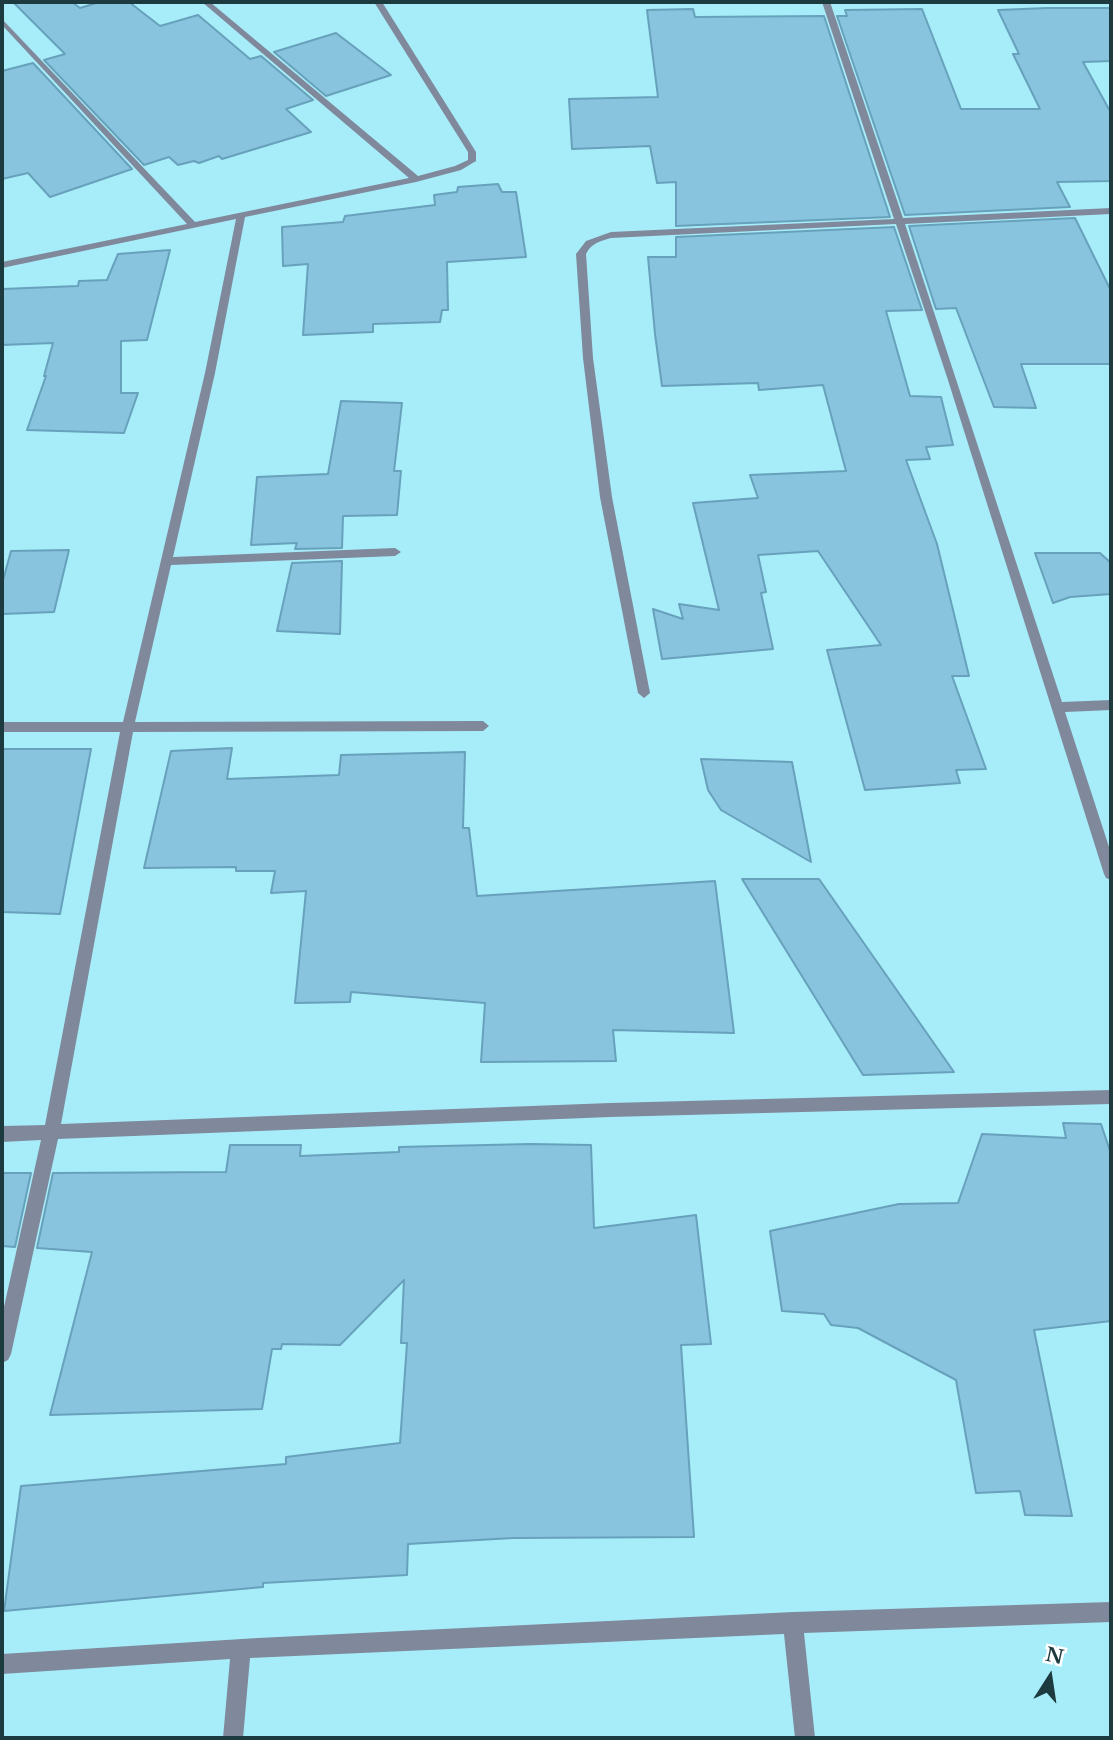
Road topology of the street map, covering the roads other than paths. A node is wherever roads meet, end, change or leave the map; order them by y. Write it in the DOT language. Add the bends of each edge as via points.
graph roads {
  1 [pos="206,2"];
  2 [pos="378,2"];
  3 [pos="826,2"];
  4 [pos="2,21"];
  5 [pos="416,179"];
  6 [pos="1111,211"];
  7 [pos="241,216"];
  8 [pos="900,220"];
  9 [pos="194,226"];
  10 [pos="2,264"];
  11 [pos="395,552"];
  12 [pos="165,561"];
  13 [pos="644,693"];
  14 [pos="1111,705"];
  15 [pos="1058,707"];
  16 [pos="128,726"];
  17 [pos="483,726"];
  18 [pos="2,727"];
  19 [pos="1111,874"];
  20 [pos="1111,1097"];
  21 [pos="51,1133"];
  22 [pos="2,1134"];
  23 [pos="2,1354"];
  24 [pos="1111,1612"];
  25 [pos="793,1622"];
  26 [pos="241,1648"];
  27 [pos="2,1664"];
  28 [pos="233,1738"];
  29 [pos="805,1738"];
  1 -- 5 [label="street"];
  2 -- 5 [label="street" via="472,152 472,161 458,168"];
  3 -- 8 [label="street"];
  4 -- 9 [label="street"];
  5 -- 7 [label="street"];
  6 -- 8 [label="street"];
  7 -- 9 [label="street"];
  7 -- 12 [label="street" via="210,373"];
  8 -- 13 [label="street" via="611,235 584,246 588,358 604,485"];
  8 -- 15 [label="street"];
  9 -- 10 [label="street"];
  11 -- 12 [label="street"];
  12 -- 16 [label="street"];
  14 -- 15 [label="street"];
  15 -- 19 [label="street"];
  16 -- 17 [label="street"];
  16 -- 18 [label="street"];
  16 -- 21 [label="street"];
  20 -- 21 [label="street" via="610,1110"];
  21 -- 22 [label="street"];
  21 -- 23 [label="street"];
  24 -- 25 [label="street"];
  25 -- 26 [label="street"];
  25 -- 29 [label="street"];
  26 -- 27 [label="street"];
  26 -- 28 [label="street"];
}
